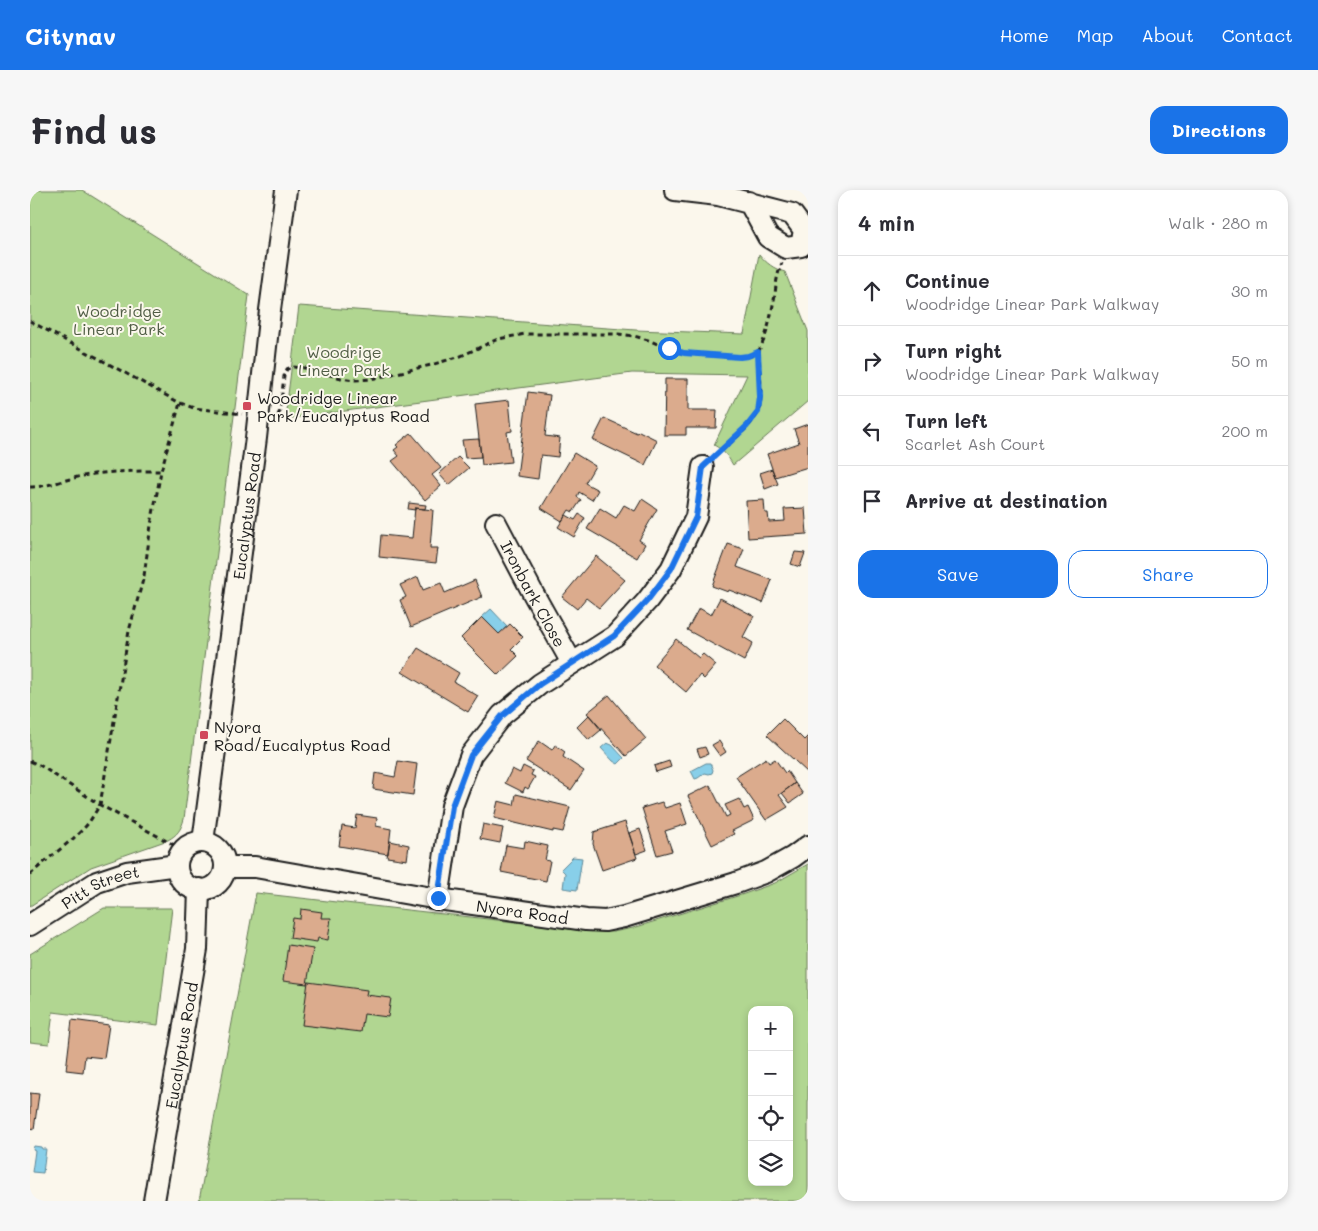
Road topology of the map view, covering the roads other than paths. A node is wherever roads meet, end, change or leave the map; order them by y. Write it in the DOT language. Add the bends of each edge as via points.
graph roads {
  1 [pos="286,190"];
  2 [pos="675,190"];
  3 [pos="750,202"];
  4 [pos="703,467"];
  5 [pos="496,523"];
  6 [pos="572,663"];
  7 [pos="203,842"];
  8 [pos="808,846"];
  9 [pos="180,858"];
  10 [pos="225,867"];
  11 [pos="199,889"];
  12 [pos="438,898"];
  13 [pos="30,925"];
  14 [pos="154,1201"];
  1 -- 7 [label="street, Eucalyptus Road"];
  2 -- 3 [label="street"];
  3 -- 3 [label="street" via="792,214 804,230 801,246 786,248 768,237"];
  4 -- 6 [label="street" via="696,517 671,569 614,636"];
  5 -- 6 [label="street, Ironbark Close"];
  6 -- 12 [label="street" via="540,684 502,716 471,755 452,806"];
  7 -- 9 [label="street" via="190,845"];
  7 -- 10 [label="street" via="219,850"];
  8 -- 12 [label="street, Nyora Road" via="766,872 605,921"];
  9 -- 11 [label="street" via="178,874 190,887"];
  9 -- 13 [label="street, Pitt Street" via="97,882"];
  10 -- 11 [label="street" via="217,884"];
  10 -- 12 [label="street, Nyora Road" via="255,867"];
  11 -- 14 [label="street, Eucalyptus Road" via="197,949"];
}
